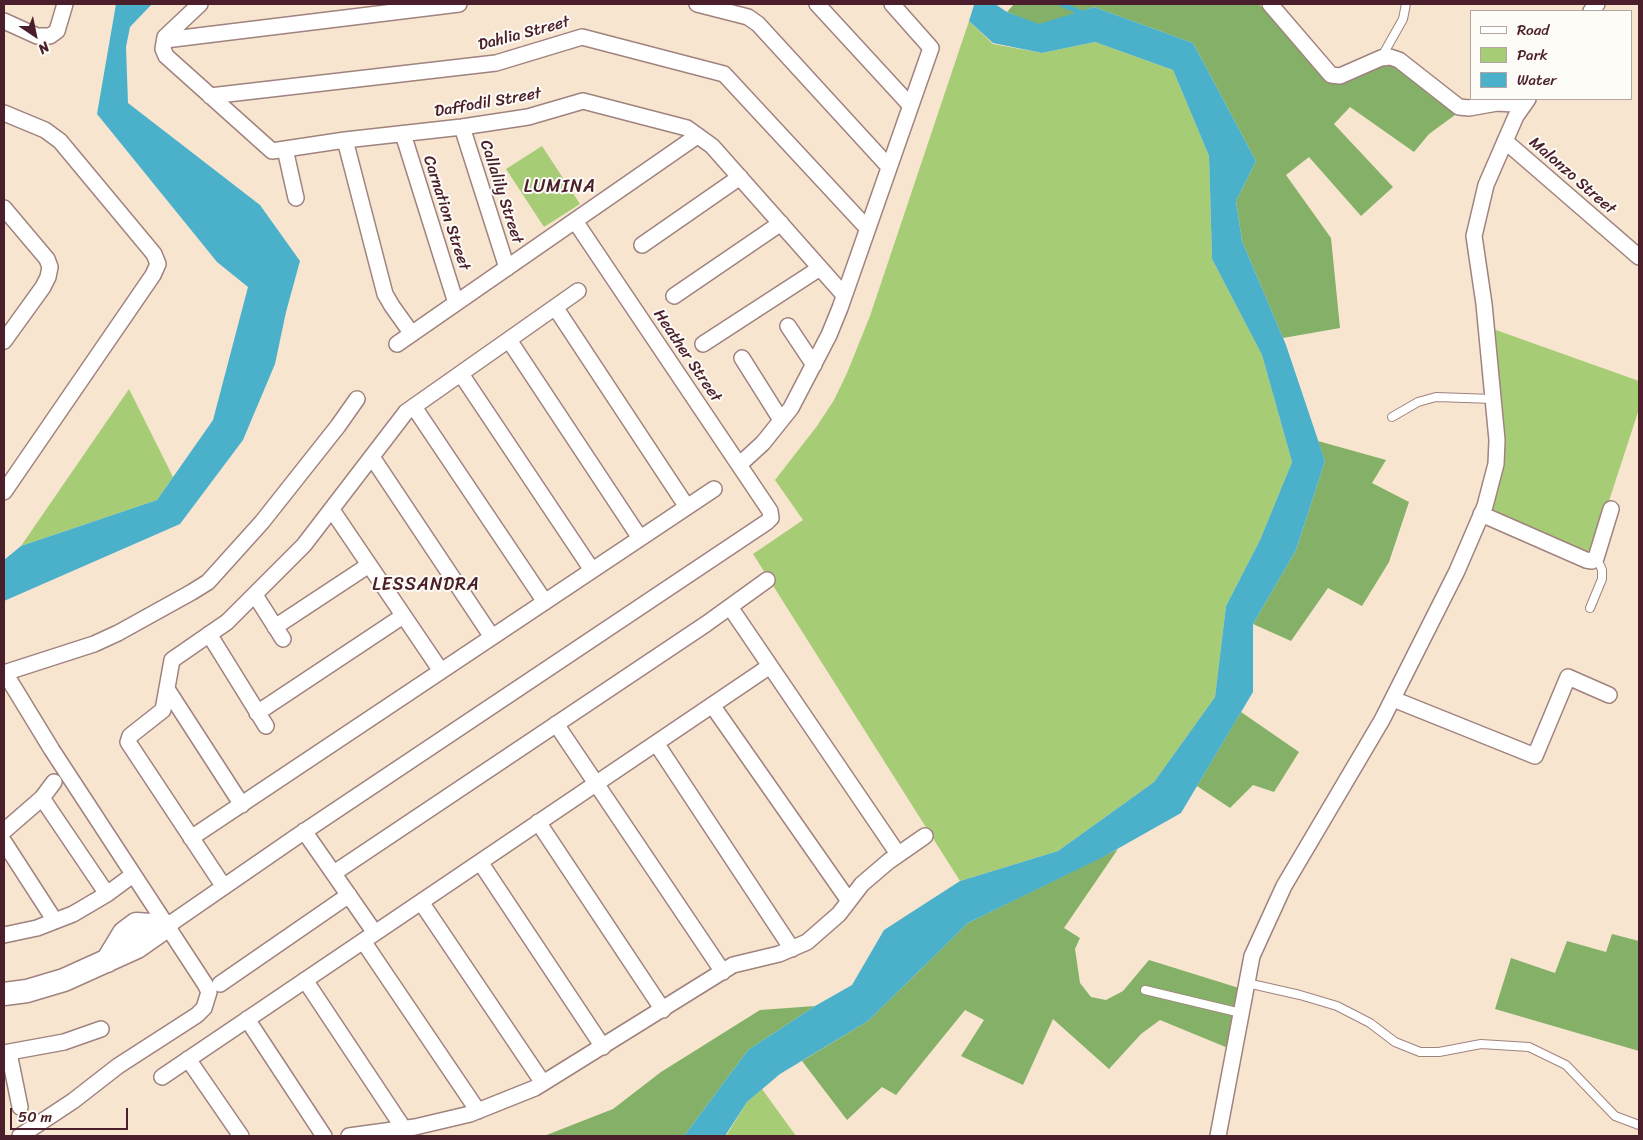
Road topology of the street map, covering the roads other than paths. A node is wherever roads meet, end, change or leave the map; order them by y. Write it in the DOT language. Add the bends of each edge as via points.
graph roads {
  1 [pos="65,4"];
  2 [pos="200,4"];
  3 [pos="459,4"];
  4 [pos="697,4"];
  5 [pos="817,4"];
  6 [pos="892,4"];
  7 [pos="1270,4"];
  8 [pos="1406,4"];
  9 [pos="4,21"];
  10 [pos="165,40"];
  11 [pos="1380,58"];
  12 [pos="210,96"];
  13 [pos="1521,100"];
  14 [pos="1527,100"];
  15 [pos="910,104"];
  16 [pos="4,113"];
  17 [pos="462,127"];
  18 [pos="403,134"];
  19 [pos="697,136"];
  20 [pos="345,140"];
  21 [pos="1505,141"];
  22 [pos="279,150"];
  23 [pos="889,167"];
  24 [pos="740,177"];
  25 [pos="296,198"];
  26 [pos="4,208"];
  27 [pos="575,221"];
  28 [pos="781,223"];
  29 [pos="867,228"];
  30 [pos="642,245"];
  31 [pos="1639,257"];
  32 [pos="507,268"];
  33 [pos="820,268"];
  34 [pos="578,291"];
  35 [pos="844,295"];
  36 [pos="674,296"];
  37 [pos="456,303"];
  38 [pos="556,307"];
  39 [pos="788,326"];
  40 [pos="412,334"];
  41 [pos="509,340"];
  42 [pos="4,341"];
  43 [pos="397,344"];
  44 [pos="703,344"];
  45 [pos="742,358"];
  46 [pos="814,364"];
  47 [pos="461,374"];
  48 [pos="357,399"];
  49 [pos="1493,399"];
  50 [pos="414,407"];
  51 [pos="1392,417"];
  52 [pos="781,420"];
  53 [pos="372,457"];
  54 [pos="739,465"];
  55 [pos="714,489"];
  56 [pos="4,492"];
  57 [pos="687,507"];
  58 [pos="1611,509"];
  59 [pos="332,510"];
  60 [pos="1481,514"];
  61 [pos="640,538"];
  62 [pos="1594,560"];
  63 [pos="369,565"];
  64 [pos="592,570"];
  65 [pos="767,580"];
  66 [pos="254,595"];
  67 [pos="545,602"];
  68 [pos="730,607"];
  69 [pos="1590,608"];
  70 [pos="403,616"];
  71 [pos="209,634"];
  72 [pos="492,637"];
  73 [pos="770,666"];
  74 [pos="441,671"];
  75 [pos="4,673"];
  76 [pos="167,689"];
  77 [pos="1609,695"];
  78 [pos="1393,699"];
  79 [pos="712,705"];
  80 [pos="556,724"];
  81 [pos="656,743"];
  82 [pos="54,782"];
  83 [pos="596,783"];
  84 [pos="42,798"];
  85 [pos="242,805"];
  86 [pos="538,822"];
  87 [pos="4,831"];
  88 [pos="304,831"];
  89 [pos="925,836"];
  90 [pos="191,838"];
  91 [pos="4,842"];
  92 [pos="898,854"];
  93 [pos="480,862"];
  94 [pos="334,873"];
  95 [pos="130,877"];
  96 [pos="224,887"];
  97 [pos="107,894"];
  98 [pos="349,895"];
  99 [pos="849,901"];
  100 [pos="421,902"];
  101 [pos="55,921"];
  102 [pos="167,926"];
  103 [pos="4,935"];
  104 [pos="369,937"];
  105 [pos="792,948"];
  106 [pos="723,972"];
  107 [pos="305,980"];
  108 [pos="1247,983"];
  109 [pos="220,984"];
  110 [pos="1145,990"];
  111 [pos="4,994"];
  112 [pos="663,1010"];
  113 [pos="1241,1013"];
  114 [pos="247,1019"];
  115 [pos="101,1029"];
  116 [pos="603,1047"];
  117 [pos="6,1053"];
  118 [pos="188,1059"];
  119 [pos="162,1077"];
  120 [pos="543,1083"];
  121 [pos="20,1106"];
  122 [pos="478,1111"];
  123 [pos="1639,1125"];
  124 [pos="404,1129"];
  125 [pos="20,1136"];
  126 [pos="242,1136"];
  127 [pos="324,1136"];
  128 [pos="349,1136"];
  129 [pos="1218,1136"];
  1 -- 9 [label="street" via="57,31 50,36 37,36"];
  2 -- 10 [label="street"];
  3 -- 10 [label="street"];
  4 -- 23 [label="street" via="748,17 758,24"];
  5 -- 15 [label="street"];
  6 -- 15 [label="street" via="931,48"];
  7 -- 11 [label="street" via="1331,75 1340,76"];
  8 -- 11 [label="lane" via="1403,19"];
  10 -- 12 [label="street" via="166,56"];
  11 -- 13 [label="street" via="1399,60 1459,106 1513,104"];
  12 -- 22 [label="street"];
  12 -- 29 [label="street, Dahlia Street" via="496,63 582,37 724,74"];
  14 -- 21 [label="street"];
  15 -- 23 [label="street"];
  16 -- 56 [label="street" via="45,130 60,141 154,254 158,264"];
  17 -- 18 [label="street, Daffodil Street"];
  17 -- 19 [label="street, Daffodil Street" via="528,117 583,101 687,128"];
  17 -- 32 [label="street, Callalily Street"];
  18 -- 20 [label="street, Daffodil Street"];
  18 -- 37 [label="street, Carnation Street"];
  19 -- 24 [label="street, Daffodil Street" via="712,146"];
  19 -- 27 [label="street"];
  20 -- 22 [label="street, Daffodil Street"];
  20 -- 40 [label="street" via="385,294"];
  21 -- 31 [label="street, Malonzo Street"];
  21 -- 49 [label="street" via="1486,185 1474,236"];
  22 -- 25 [label="street"];
  23 -- 29 [label="street"];
  24 -- 28 [label="street, Daffodil Street"];
  24 -- 30 [label="street"];
  26 -- 42 [label="street" via="47,259 50,267 42,287"];
  27 -- 32 [label="street"];
  27 -- 54 [label="street, Heather Street"];
  28 -- 33 [label="street, Daffodil Street"];
  28 -- 36 [label="street"];
  29 -- 35 [label="street"];
  32 -- 37 [label="street"];
  33 -- 35 [label="street, Daffodil Street"];
  33 -- 44 [label="street"];
  34 -- 38 [label="street"];
  35 -- 46 [label="street"];
  37 -- 40 [label="street"];
  38 -- 41 [label="street"];
  38 -- 57 [label="street"];
  39 -- 46 [label="street"];
  40 -- 43 [label="street"];
  41 -- 47 [label="street"];
  41 -- 61 [label="street"];
  45 -- 52 [label="street"];
  46 -- 52 [label="street"];
  47 -- 50 [label="street"];
  47 -- 64 [label="street"];
  48 -- 75 [label="street" via="262,522 208,582 110,637"];
  49 -- 51 [label="lane" via="1436,397 1418,402"];
  49 -- 60 [label="street" via="1496,464"];
  50 -- 53 [label="street" via="406,412"];
  50 -- 67 [label="street"];
  52 -- 54 [label="street"];
  53 -- 59 [label="street"];
  53 -- 72 [label="street"];
  54 -- 88 [label="street, Heather Street" via="770,510 771,518 767,522"];
  55 -- 57 [label="street"];
  57 -- 61 [label="street"];
  58 -- 62 [label="street"];
  59 -- 63 [label="street"];
  59 -- 66 [label="street" via="304,546"];
  60 -- 62 [label="street" via="1586,560"];
  60 -- 78 [label="street" via="1457,571"];
  61 -- 64 [label="street"];
  62 -- 69 [label="lane" via="1600,565 1602,579"];
  63 -- 66 [label="street" via="279,633"];
  63 -- 70 [label="street"];
  64 -- 67 [label="street"];
  65 -- 68 [label="street"];
  66 -- 71 [label="street" via="227,622"];
  67 -- 72 [label="street"];
  68 -- 73 [label="street"];
  68 -- 80 [label="street"];
  70 -- 71 [label="street" via="261,719"];
  70 -- 74 [label="street"];
  71 -- 76 [label="street" via="172,660"];
  72 -- 74 [label="street"];
  73 -- 79 [label="street"];
  73 -- 92 [label="street"];
  74 -- 85 [label="street"];
  75 -- 102 [label="street"];
  76 -- 85 [label="street"];
  76 -- 90 [label="street" via="163,710 130,736 128,742"];
  77 -- 78 [label="street" via="1568,678 1535,756"];
  78 -- 108 [label="street" via="1284,886 1252,956"];
  79 -- 81 [label="street"];
  79 -- 99 [label="street"];
  80 -- 83 [label="street"];
  80 -- 94 [label="street"];
  81 -- 83 [label="street"];
  81 -- 105 [label="street"];
  82 -- 84 [label="street"];
  83 -- 86 [label="street"];
  83 -- 106 [label="street"];
  84 -- 87 [label="street"];
  84 -- 97 [label="street"];
  85 -- 90 [label="street"];
  86 -- 93 [label="street"];
  86 -- 112 [label="street"];
  88 -- 94 [label="street"];
  88 -- 96 [label="street"];
  89 -- 92 [label="street"];
  90 -- 96 [label="street"];
  91 -- 101 [label="street"];
  92 -- 99 [label="street" via="862,884"];
  93 -- 100 [label="street"];
  93 -- 116 [label="street"];
  94 -- 98 [label="street"];
  95 -- 97 [label="street"];
  96 -- 102 [label="street"];
  97 -- 101 [label="street"];
  98 -- 104 [label="street"];
  98 -- 109 [label="street"];
  99 -- 105 [label="street" via="807,942"];
  100 -- 104 [label="street"];
  100 -- 120 [label="street"];
  101 -- 103 [label="street"];
  102 -- 111 [label="street" via="137,947 64,980 28,991"];
  102 -- 125 [label="street" via="209,992 204,1008"];
  104 -- 107 [label="street"];
  104 -- 122 [label="street"];
  105 -- 106 [label="street"];
  106 -- 112 [label="street"];
  107 -- 114 [label="street"];
  107 -- 124 [label="street"];
  108 -- 113 [label="street"];
  108 -- 123 [label="lane" via="1300,994 1336,1006 1370,1022 1395,1042 1420,1052 1481,1044 1529,1047 1566,1065 1615,1116"];
  110 -- 113 [label="lane"];
  112 -- 116 [label="street"];
  113 -- 129 [label="street"];
  114 -- 118 [label="street"];
  114 -- 127 [label="street"];
  115 -- 117 [label="street" via="64,1042"];
  116 -- 120 [label="street"];
  117 -- 121 [label="street"];
  118 -- 119 [label="street"];
  118 -- 126 [label="street"];
  120 -- 122 [label="street"];
  122 -- 124 [label="street"];
  124 -- 128 [label="street"];
}
